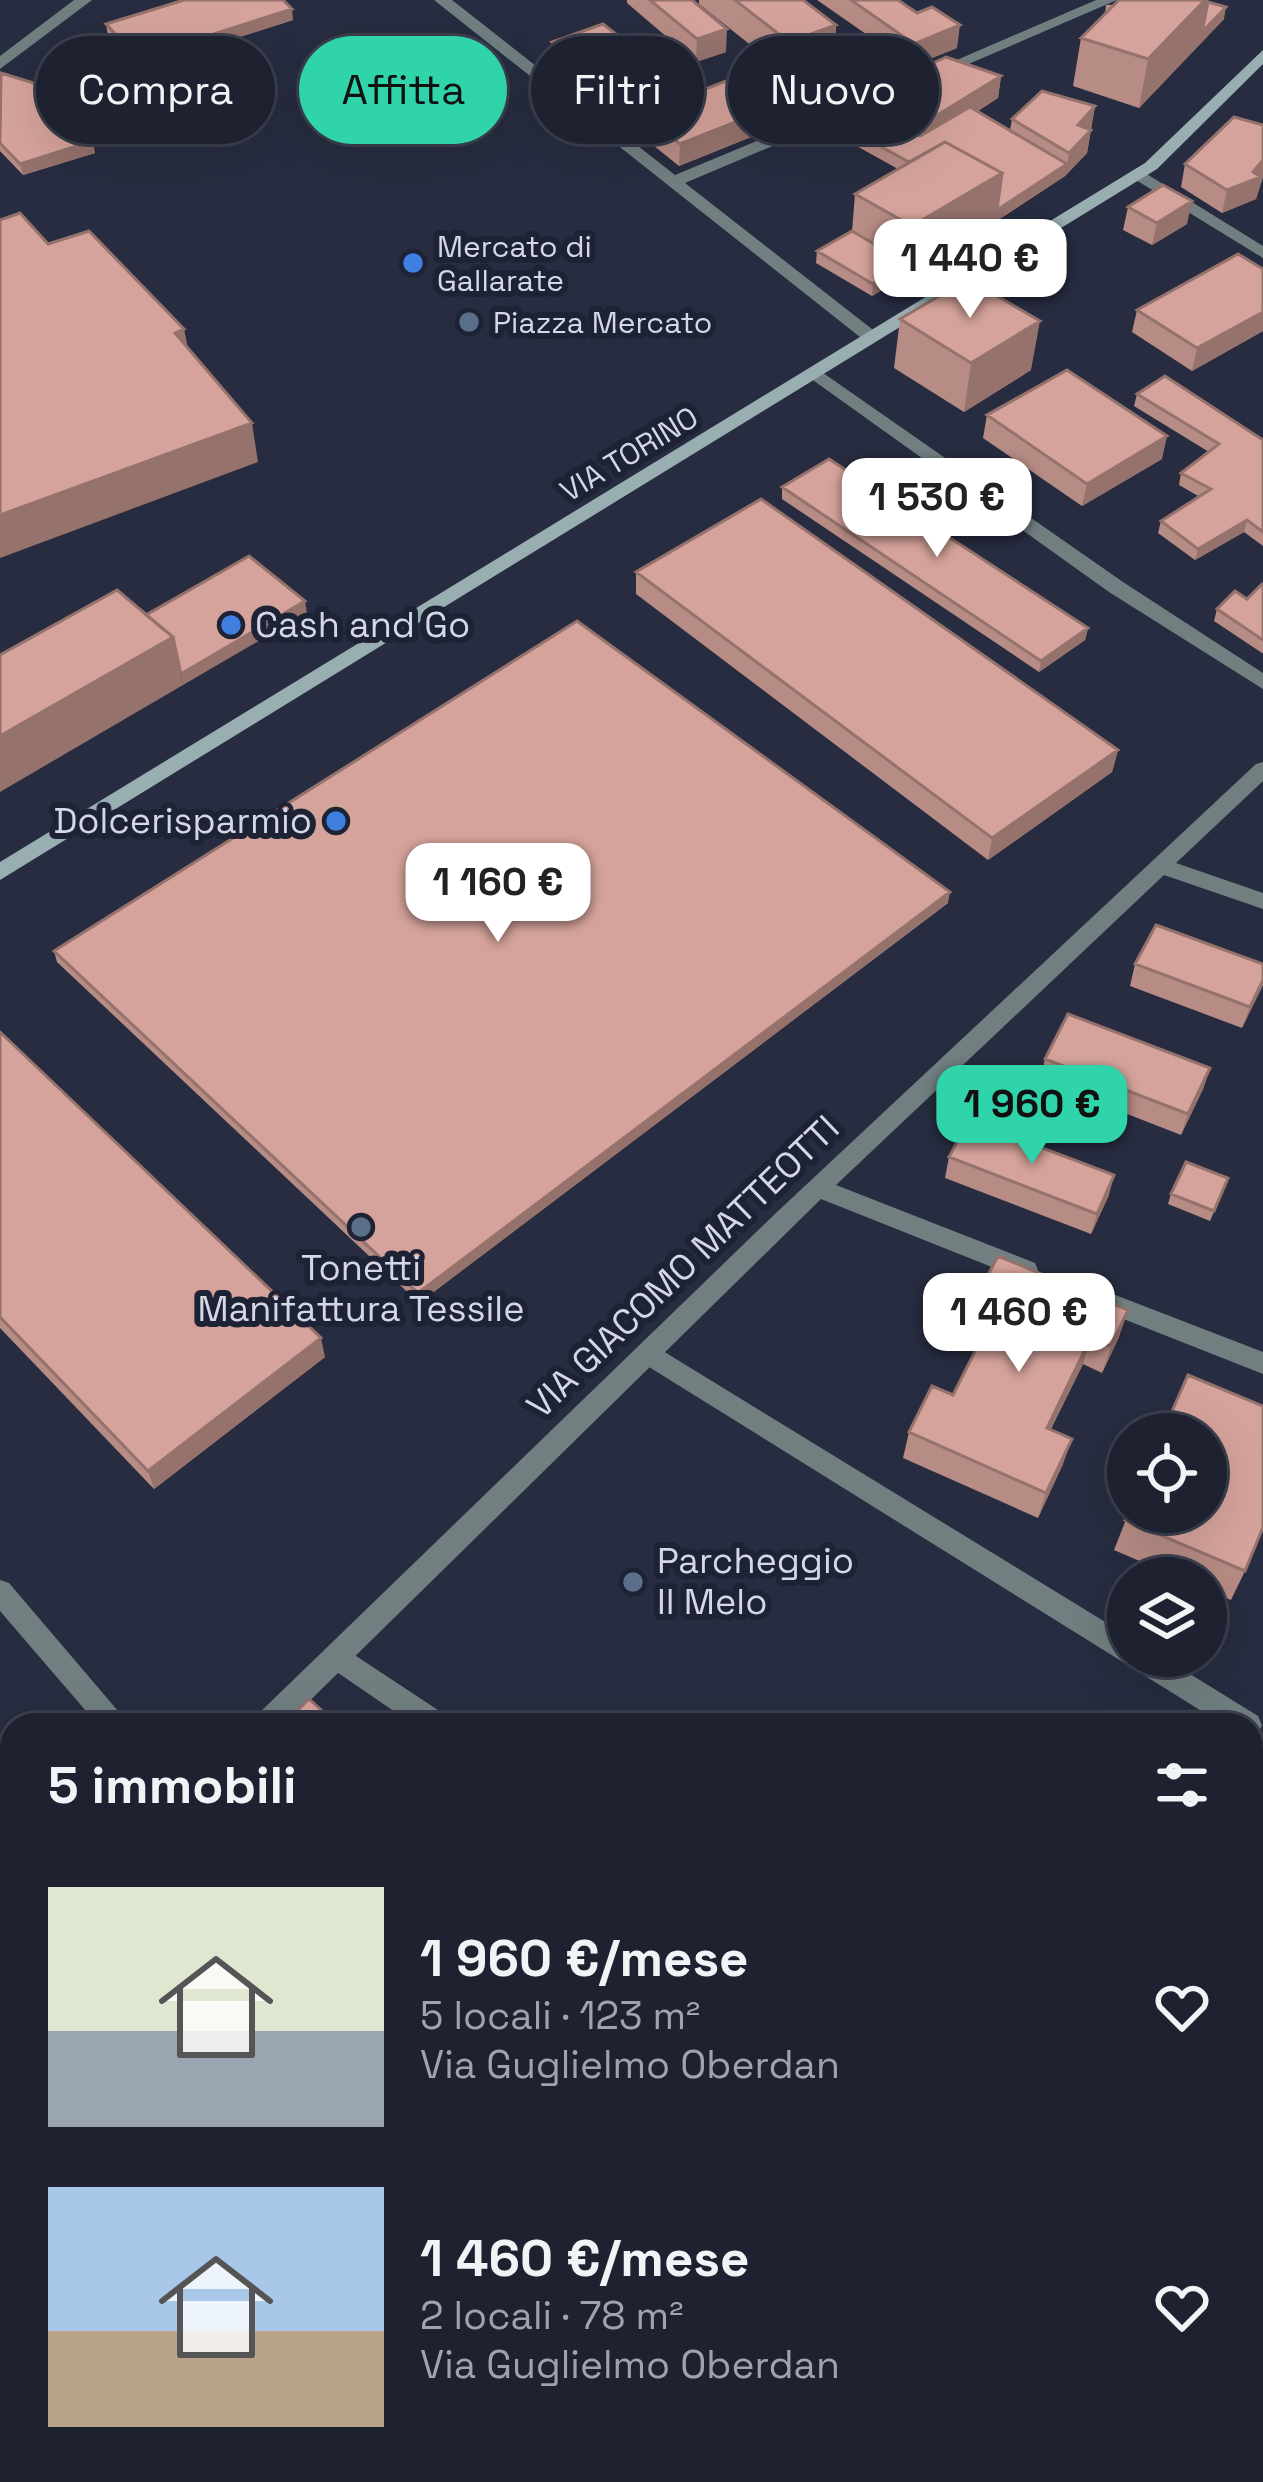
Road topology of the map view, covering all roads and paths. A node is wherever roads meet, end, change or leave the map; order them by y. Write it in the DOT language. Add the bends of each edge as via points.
graph roads {
  1 [pos="84,0"];
  2 [pos="442,0"];
  3 [pos="1109,0"];
  4 [pos="1263,55"];
  5 [pos="0,64"];
  6 [pos="1138,173"];
  7 [pos="673,182"];
  8 [pos="1263,253"];
  9 [pos="871,337"];
  10 [pos="816,374"];
  11 [pos="1263,682"];
  12 [pos="1263,769"];
  13 [pos="1161,866"];
  14 [pos="0,872"];
  15 [pos="1263,901"];
  16 [pos="818,1188"];
  17 [pos="650,1354"];
  18 [pos="1263,1363"];
  19 [pos="0,1592"];
  20 [pos="1107,1638"];
  21 [pos="338,1657"];
  22 [pos="1171,1677"];
  23 [pos="104,1713"];
  24 [pos="279,1713"];
  25 [pos="420,1713"];
  26 [pos="1229,1713"];
  1 -- 5 [label="street"];
  2 -- 7 [label="street"];
  3 -- 7 [label="street"];
  4 -- 6 [label="street, VIA TORINO"];
  6 -- 8 [label="street"];
  6 -- 9 [label="street, VIA TORINO"];
  7 -- 9 [label="street"];
  9 -- 10 [label="street, VIA TORINO"];
  10 -- 11 [label="street"];
  10 -- 14 [label="street, VIA TORINO"];
  12 -- 13 [label="street, VIA GIACOMO MATTEOTTI"];
  13 -- 15 [label="street"];
  13 -- 16 [label="street, VIA GIACOMO MATTEOTTI"];
  16 -- 17 [label="street, VIA GIACOMO MATTEOTTI"];
  16 -- 18 [label="street"];
  17 -- 20 [label="street"];
  17 -- 21 [label="street, VIA GIACOMO MATTEOTTI"];
  19 -- 23 [label="street"];
  21 -- 24 [label="street, VIA GIACOMO MATTEOTTI"];
  21 -- 25 [label="street"];
  22 -- 26 [label="street"];
}
